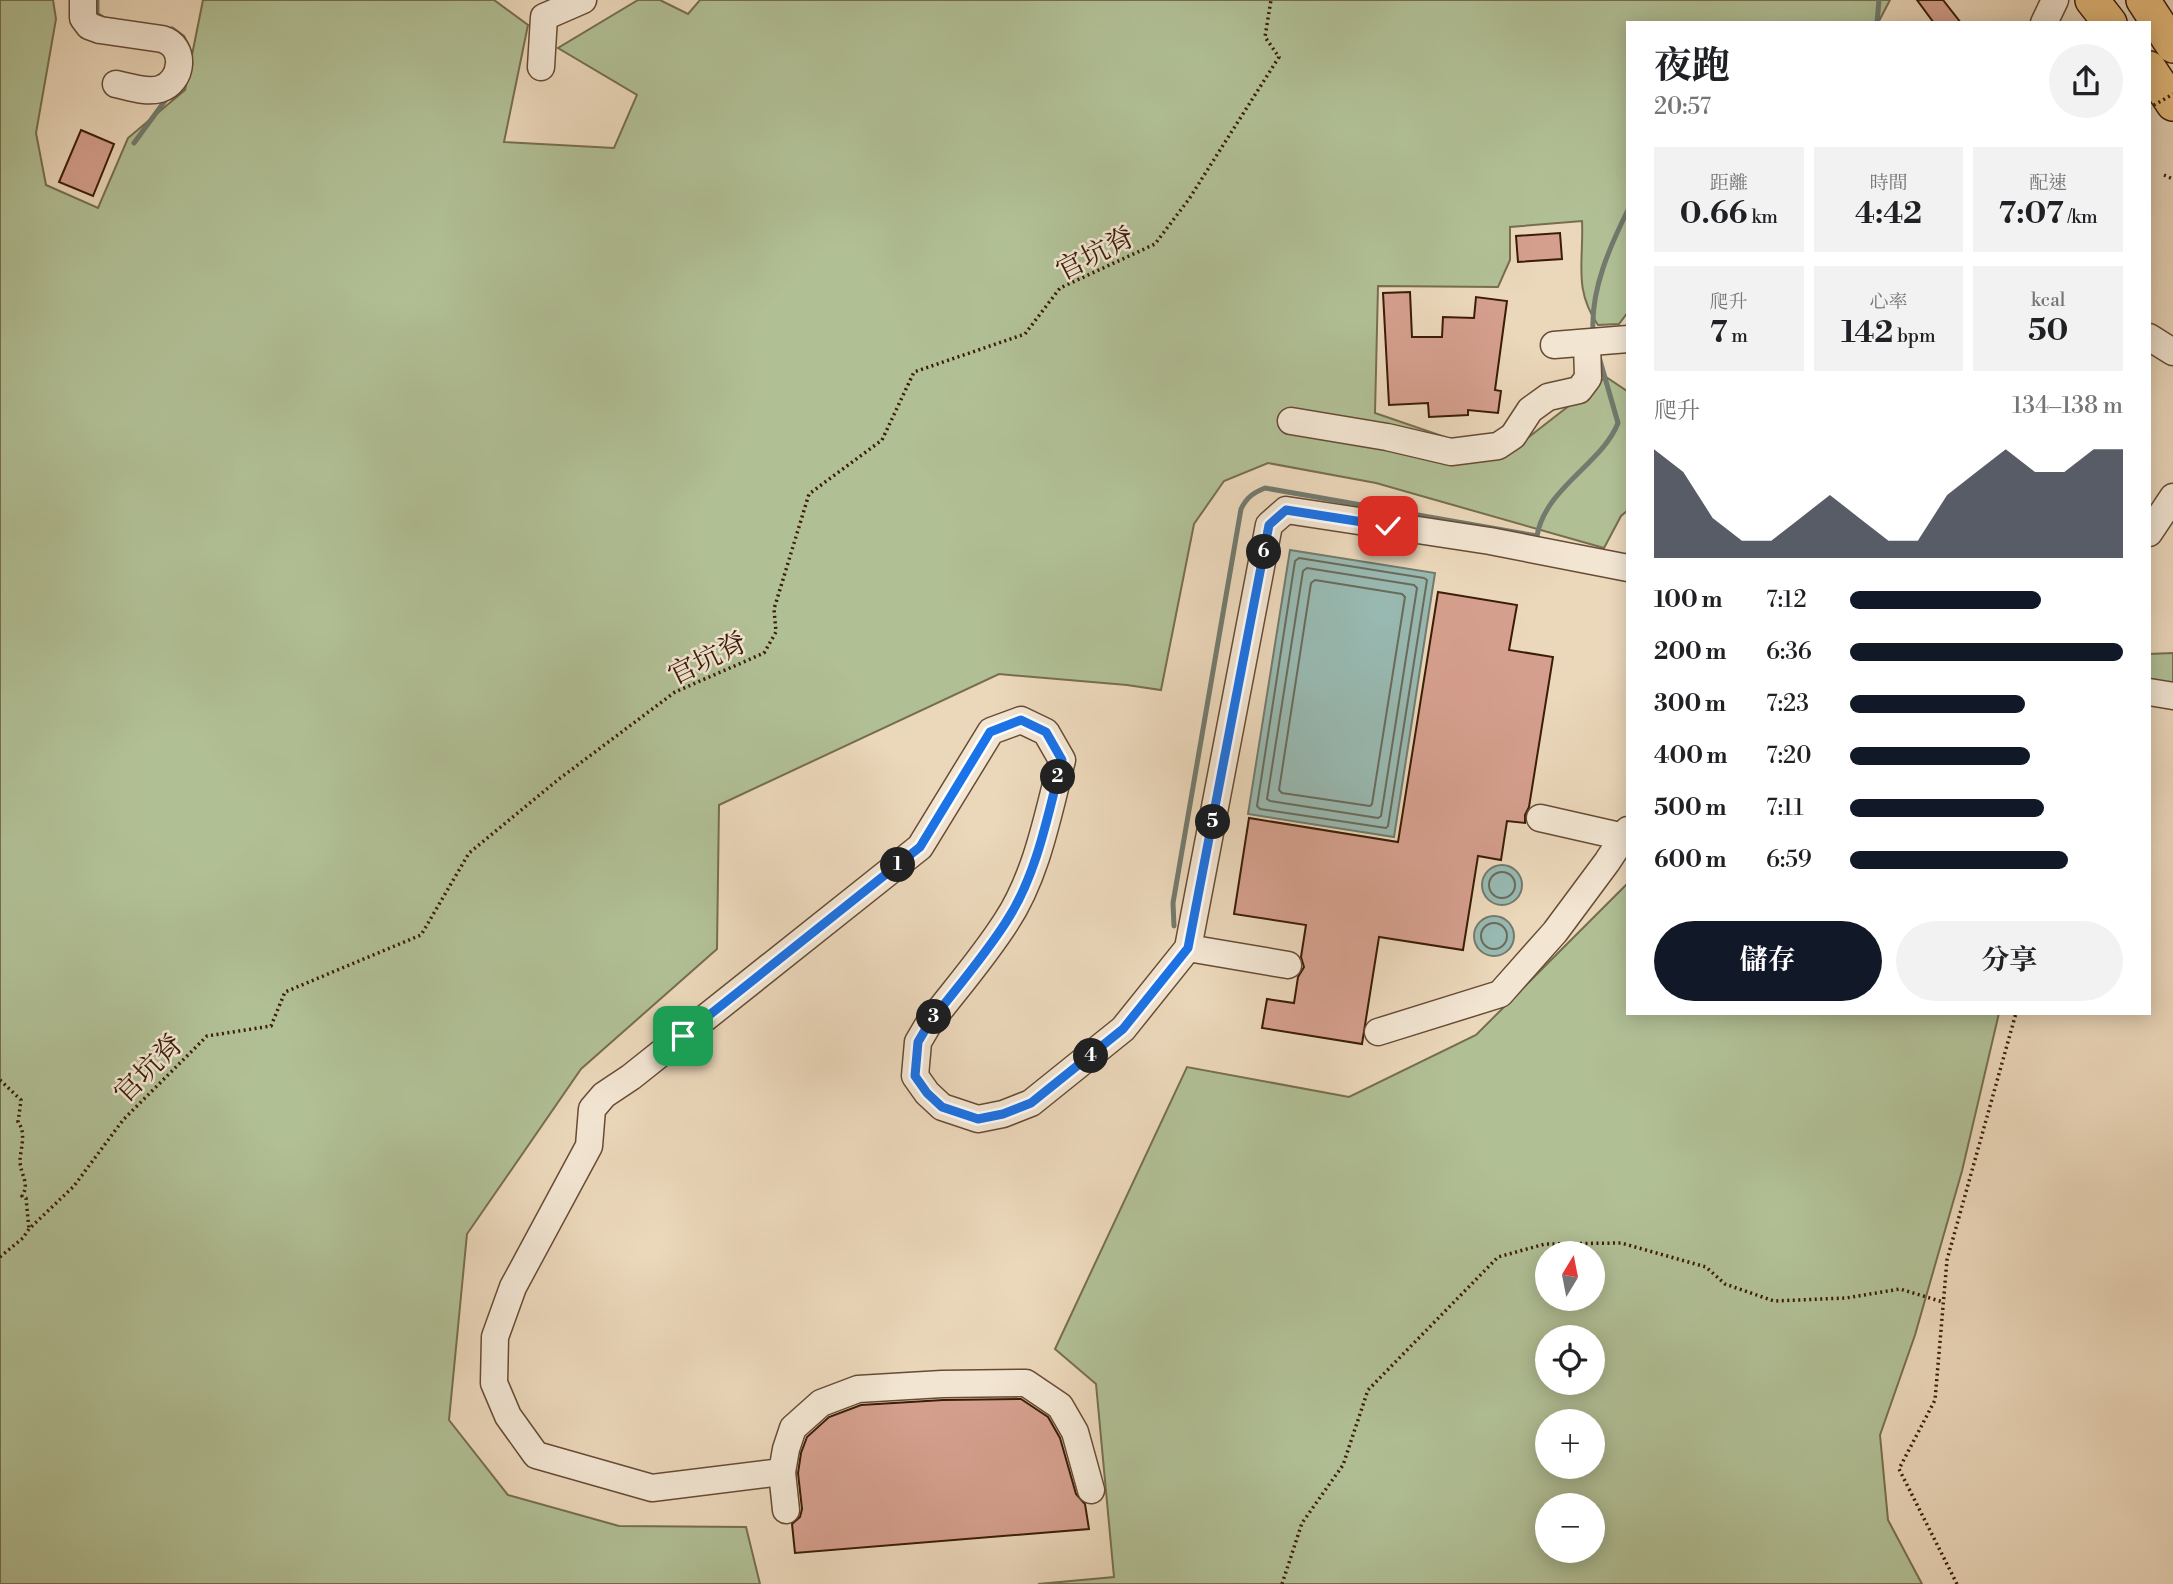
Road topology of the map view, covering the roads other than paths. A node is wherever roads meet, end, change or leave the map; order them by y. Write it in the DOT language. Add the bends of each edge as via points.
graph roads {
  1 [pos="83,0"];
  2 [pos="583,0"];
  3 [pos="2055,0"];
  4 [pos="2092,0"];
  5 [pos="2116,0"];
  6 [pos="2143,0"];
  7 [pos="2045,21"];
  8 [pos="2108,21"];
  9 [pos="2131,21"];
  10 [pos="2173,46"];
  11 [pos="541,67"];
  12 [pos="2157,73"];
  13 [pos="116,83"];
  14 [pos="2173,104"];
  15 [pos="2151,338"];
  16 [pos="1626,339"];
  17 [pos="1587,343"];
  18 [pos="1555,345"];
  19 [pos="2173,352"];
  20 [pos="1291,421"];
  21 [pos="2173,497"];
  22 [pos="2151,530"];
  23 [pos="1626,568"];
  24 [pos="2151,692"];
  25 [pos="2173,696"];
  26 [pos="1540,818"];
  27 [pos="1626,834"];
  28 [pos="1188,948"];
  29 [pos="1288,965"];
  30 [pos="1378,1032"];
  31 [pos="782,1472"];
  32 [pos="1091,1490"];
  33 [pos="786,1510"];
  1 -- 13 [label="street" via="82,14 89,26 168,40 178,52 179,68 167,86 150,90"];
  2 -- 11 [label="street" via="544,17"];
  3 -- 7 [label="street"];
  4 -- 8 [label="main road"];
  5 -- 9 [label="main road"];
  6 -- 10 [label="main road"];
  12 -- 14 [label="main road"];
  15 -- 19 [label="street"];
  16 -- 17 [label="street"];
  17 -- 18 [label="street"];
  17 -- 20 [label="street" via="1588,378 1579,390 1548,397 1530,410 1513,436 1497,446 1451,452"];
  21 -- 22 [label="street"];
  23 -- 28 [label="street" via="1490,541 1286,510 1269,525"];
  24 -- 25 [label="street"];
  26 -- 27 [label="street"];
  27 -- 30 [label="street" via="1555,932 1500,994"];
  28 -- 29 [label="street"];
  28 -- 31 [label="street" via="1123,1029 1031,1103 978,1119 942,1107 927,1093 915,1076 918,1042 1007,921 1028,880 1062,760 1046,732 1021,720 990,732 920,847 604,1094 592,1109 589,1146 513,1287 495,1337 494,1383 509,1416 536,1455 652,1488"];
  31 -- 32 [label="street" via="793,1428 821,1403 858,1389 1026,1383 1060,1406 1075,1432"];
  31 -- 33 [label="street"];
}
